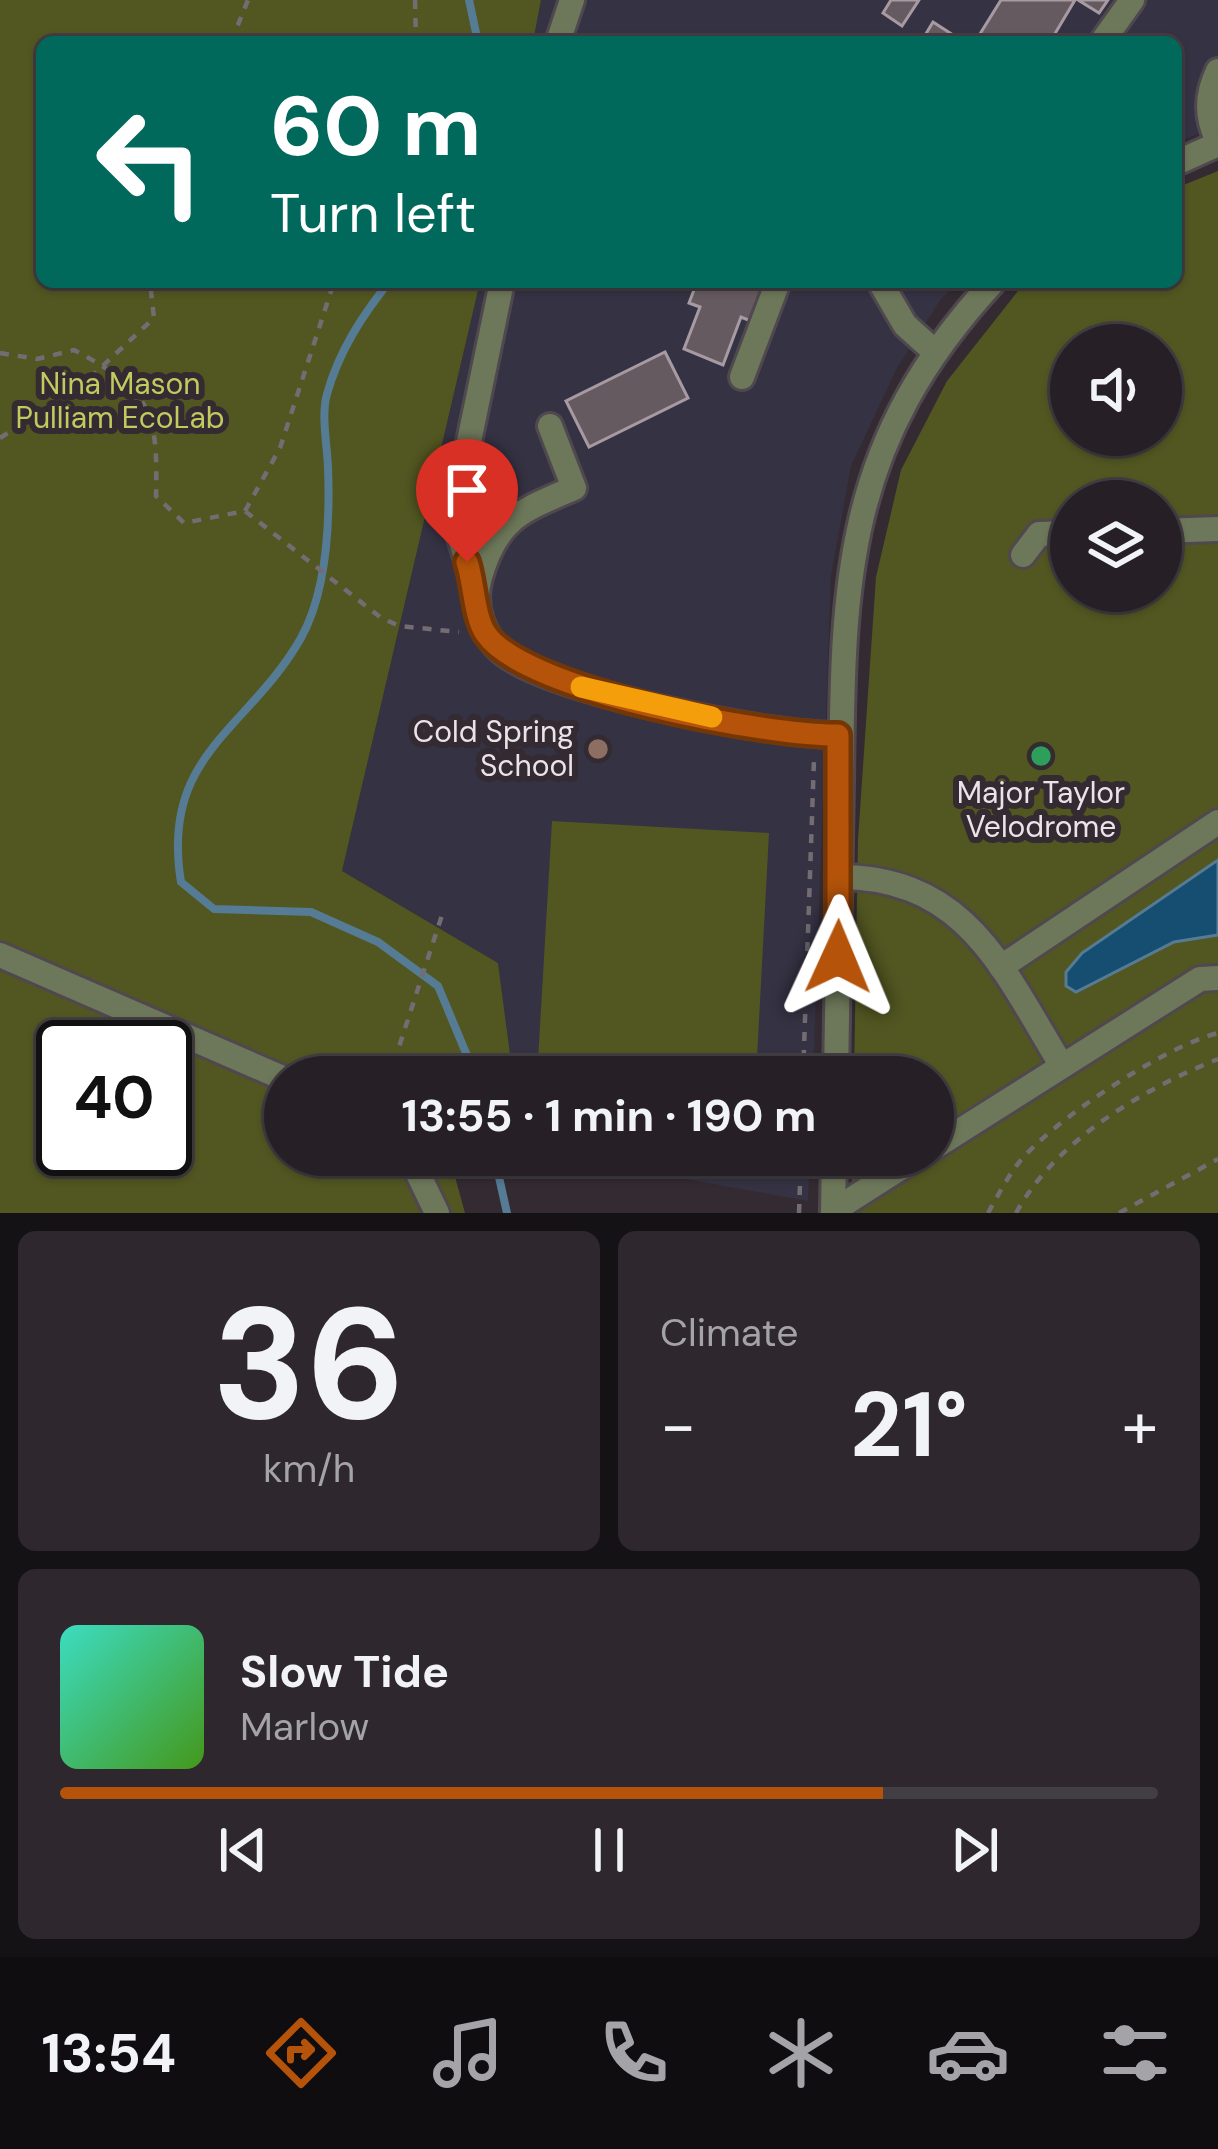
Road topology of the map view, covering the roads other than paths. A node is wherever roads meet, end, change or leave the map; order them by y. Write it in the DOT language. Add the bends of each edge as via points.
graph roads {
  1 [pos="572,0"];
  2 [pos="1132,0"];
  3 [pos="560,36"];
  4 [pos="1106,36"];
  5 [pos="1218,71"];
  6 [pos="1218,142"];
  7 [pos="1182,160"];
  8 [pos="501,288"];
  9 [pos="776,288"];
  10 [pos="883,288"];
  11 [pos="989,288"];
  12 [pos="934,350"];
  13 [pos="742,377"];
  14 [pos="550,426"];
  15 [pos="465,461"];
  16 [pos="515,514"];
  17 [pos="1218,530"];
  18 [pos="1182,531"];
  19 [pos="1050,534"];
  20 [pos="1024,555"];
  21 [pos="476,589"];
  22 [pos="838,735"];
  23 [pos="1218,822"];
  24 [pos="839,877"];
  25 [pos="0,955"];
  26 [pos="1001,967"];
  27 [pos="1218,978"];
  28 [pos="836,1056"];
  29 [pos="1062,1066"];
  30 [pos="264,1070"];
  31 [pos="954,1135"];
  32 [pos="419,1176"];
  33 [pos="834,1176"];
  34 [pos="889,1176"];
  35 [pos="833,1212"];
  36 [pos="437,1213"];
  1 -- 3 [label="street"];
  2 -- 4 [label="street"];
  5 -- 6 [label="street" via="1208,121"];
  6 -- 7 [label="street"];
  8 -- 15 [label="street"];
  9 -- 13 [label="street"];
  10 -- 12 [label="street" via="905,325"];
  11 -- 12 [label="street"];
  12 -- 22 [label="street" via="888,435 858,523 844,604"];
  14 -- 16 [label="street" via="574,488"];
  15 -- 16 [label="street" via="480,493"];
  15 -- 21 [label="street" via="459,535"];
  16 -- 21 [label="street" via="489,544"];
  17 -- 18 [label="street"];
  19 -- 20 [label="street" via="1039,534"];
  21 -- 22 [label="street" via="483,630 507,656 560,683 792,735"];
  22 -- 24 [label="street"];
  23 -- 26 [label="street"];
  24 -- 26 [label="street" via="876,877 930,894"];
  24 -- 28 [label="street"];
  25 -- 30 [label="street"];
  26 -- 29 [label="street"];
  27 -- 29 [label="street" via="1200,979"];
  29 -- 31 [label="street"];
  32 -- 36 [label="street"];
  33 -- 35 [label="street"];
  34 -- 35 [label="street"];
}
